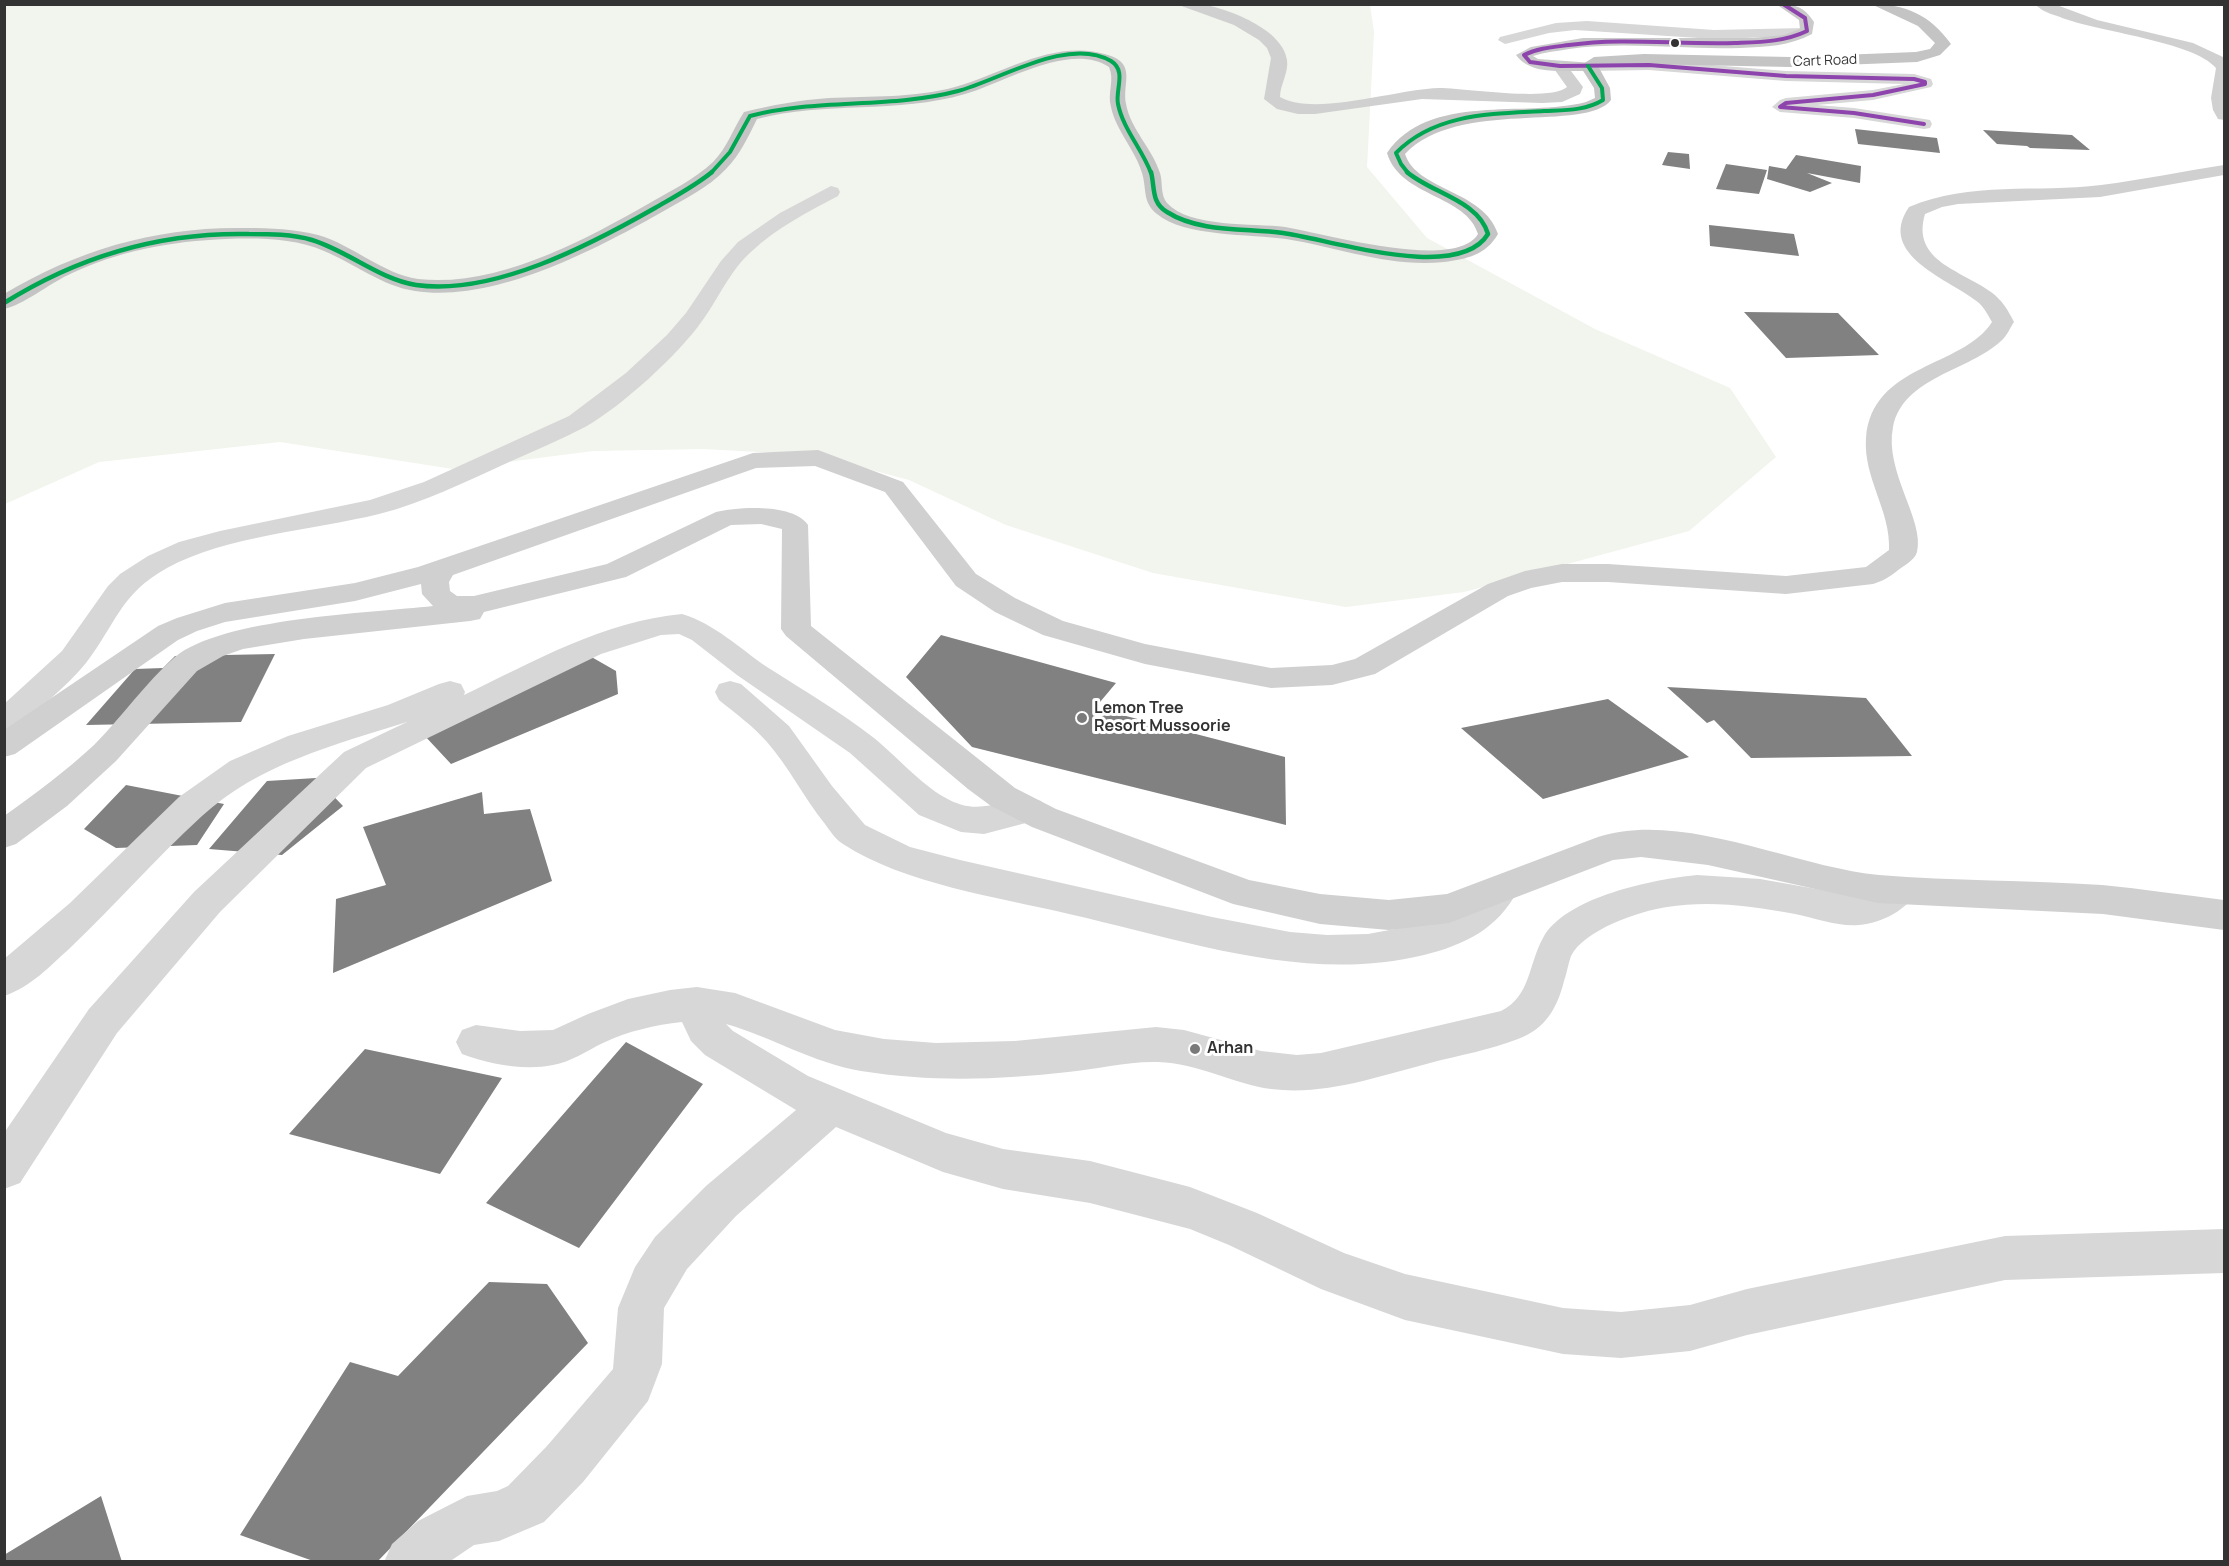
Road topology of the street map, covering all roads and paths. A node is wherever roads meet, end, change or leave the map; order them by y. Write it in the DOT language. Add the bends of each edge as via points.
graph roads {
  1 [pos="1183,4"];
  2 [pos="1783,4"];
  3 [pos="1878,4"];
  4 [pos="2042,4"];
  5 [pos="1805,32"];
  6 [pos="1505,40"];
  7 [pos="1560,66"];
  8 [pos="1588,66"];
  9 [pos="2224,115"];
  10 [pos="1924,124"];
  11 [pos="2224,170"];
  12 [pos="831,192"];
  13 [pos="4,303"];
  14 [pos="442,569"];
  15 [pos="538,590"];
  16 [pos="660,626"];
  17 [pos="730,692"];
  18 [pos="4,721"];
  19 [pos="4,746"];
  20 [pos="1029,810"];
  21 [pos="4,835"];
  22 [pos="1500,890"];
  23 [pos="1900,890"];
  24 [pos="2224,915"];
  25 [pos="4,980"];
  26 [pos="694,1004"];
  27 [pos="476,1042"];
  28 [pos="830,1106"];
  29 [pos="5,1169"];
  30 [pos="2224,1251"];
  31 [pos="410,1562"];
  1 -- 7 [label="street" via="1263,34 1280,60 1272,99 1296,109 1435,93 1562,97 1575,87"];
  2 -- 5 [label="main road" via="1807,20"];
  3 -- 8 [label="highway, Cart Road" via="1922,22 1938,33 1943,44 1935,52 1917,57 1790,62 1644,59"];
  4 -- 9 [label="street" via="2078,19 2191,48 2219,60 2224,68 2218,101"];
  5 -- 6 [label="street" via="1756,37 1571,26 1545,28"];
  5 -- 7 [label="main road" via="1777,41 1723,45 1576,43 1524,56 1530,62"];
  7 -- 8 [label="main road"];
  8 -- 10 [label="street" via="1914,79 1925,84 1873,95 1786,103 1780,107 1854,112"];
  8 -- 13 [label="highway" via="1602,88 1603,100 1597,104 1572,110 1454,121 1416,134 1402,144 1396,153 1410,175 1487,224 1488,234 1483,243 1451,255 1385,253 1286,233 1203,225 1168,213 1156,202 1151,172 1124,122 1117,101 1121,80 1116,64 1090,56 1055,57 958,91 918,99 777,107 750,116 738,145 719,168 700,181 583,246 478,281 411,284 318,241 246,233 188,236 94,255"];
  11 -- 14 [label="street" via="2100,191 1959,198 1917,210 1911,232 1918,250 1995,306 2003,322 2000,332 1986,343 1918,379 1892,400 1881,424 1878,445 1885,481 1903,532 1902,553 1873,576 1786,585 1562,573 1498,590 1364,667 1332,675 1271,678 1133,651 1053,628 1005,605 966,580 894,487 818,458 753,461"];
  12 -- 18 [label="street" via="745,246 721,273 675,340 578,421 453,478 376,507 198,544 163,559 117,593 80,650"];
  14 -- 15 [label="street" via="435,582 436,594 450,606 474,605"];
  14 -- 19 [label="street" via="381,587 222,612 190,622 168,633"];
  15 -- 20 [label="street" via="616,571 725,518 743,515 785,519 795,525 796,629 980,780"];
  15 -- 21 [label="street" via="477,612 304,630 238,640 212,649 186,664 105,753"];
  16 -- 20 [label="street" via="682,624 702,633 861,745 931,806 961,819 984,821"];
  16 -- 25 [label="street" via="602,632 399,713 299,744 242,769 191,806 83,913"];
  16 -- 29 [label="street" via="591,647 355,760 207,902 103,1021"];
  17 -- 22 [label="street" via="778,734 853,834 901,858 960,874 1212,932 1328,950 1368,949 1446,934 1468,923"];
  20 -- 22 [label="street" via="1246,894 1320,909 1389,915 1449,908"];
  22 -- 23 [label="street" via="1610,847 1634,843 1726,856 1845,885"];
  23 -- 24 [label="street" via="2103,900"];
  23 -- 26 [label="street" via="1874,908 1856,911 1724,888 1678,891 1613,907 1564,936 1551,958 1540,1001 1522,1019 1345,1066 1299,1073 1228,1062 1195,1049 1170,1045 1002,1060 917,1059 858,1053 799,1036 742,1013"];
  26 -- 27 [label="street" via="638,1013 591,1030 562,1046 531,1050"];
  26 -- 28 [label="street" via="705,1029 719,1043"];
  28 -- 30 [label="street" via="943,1152 1003,1169 1090,1182 1190,1208 1337,1273 1405,1297 1563,1331 1621,1335 1690,1328 1747,1312 2005,1258"];
  28 -- 31 [label="street" via="721,1201 671,1253 651,1282 640,1308 638,1364 631,1384 565,1464 526,1504 499,1515 467,1521 436,1539"];
}
